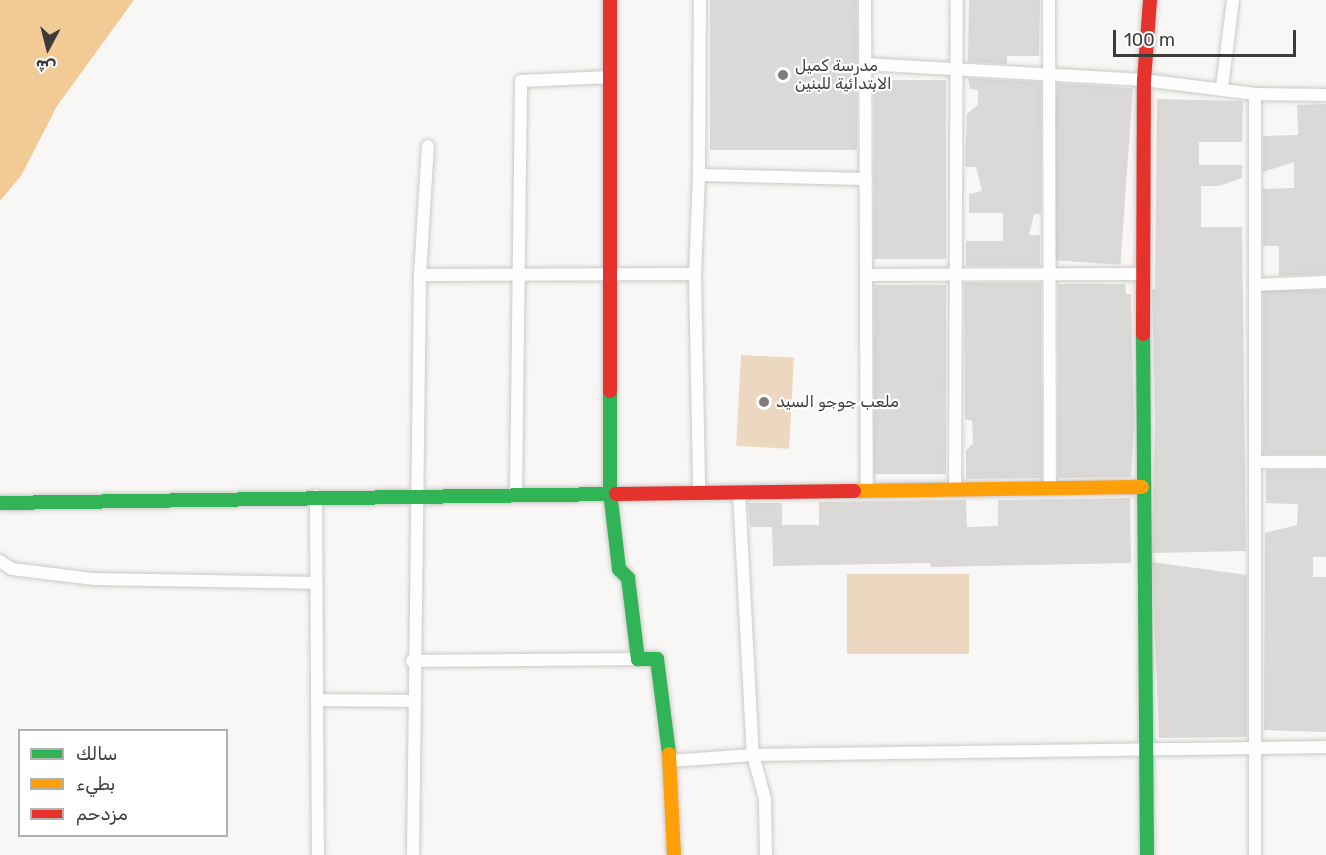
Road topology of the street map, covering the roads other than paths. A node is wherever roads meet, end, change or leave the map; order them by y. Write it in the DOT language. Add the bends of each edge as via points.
graph roads {
  1 [pos="610,0"];
  2 [pos="700,0"];
  3 [pos="865,0"];
  4 [pos="957,0"];
  5 [pos="1049,0"];
  6 [pos="1149,0"];
  7 [pos="1233,0"];
  8 [pos="865,64"];
  9 [pos="957,71"];
  10 [pos="1049,75"];
  11 [pos="611,77"];
  12 [pos="1144,80"];
  13 [pos="1222,87"];
  14 [pos="1255,94"];
  15 [pos="1326,95"];
  16 [pos="428,146"];
  17 [pos="699,175"];
  18 [pos="866,179"];
  19 [pos="611,274"];
  20 [pos="695,274"];
  21 [pos="1141,274"];
  22 [pos="420,275"];
  23 [pos="866,275"];
  24 [pos="1050,275"];
  25 [pos="519,276"];
  26 [pos="956,276"];
  27 [pos="1326,282"];
  28 [pos="1255,285"];
  29 [pos="1255,462"];
  30 [pos="1326,462"];
  31 [pos="1142,487"];
  32 [pos="1050,488"];
  33 [pos="955,489"];
  34 [pos="867,490"];
  35 [pos="610,492"];
  36 [pos="699,492"];
  37 [pos="739,492"];
  38 [pos="516,494"];
  39 [pos="416,495"];
  40 [pos="316,496"];
  41 [pos="0,503"];
  42 [pos="0,561"];
  43 [pos="316,583"];
  44 [pos="638,659"];
  45 [pos="412,661"];
  46 [pos="319,700"];
  47 [pos="412,701"];
  48 [pos="1326,747"];
  49 [pos="1255,748"];
  50 [pos="1149,749"];
  51 [pos="753,755"];
  52 [pos="670,761"];
  53 [pos="318,855"];
  54 [pos="413,855"];
  55 [pos="674,855"];
  56 [pos="766,855"];
  57 [pos="1147,855"];
  58 [pos="1255,855"];
  1 -- 11 [label="street"];
  2 -- 17 [label="street"];
  3 -- 8 [label="street"];
  4 -- 9 [label="street"];
  5 -- 10 [label="street"];
  6 -- 12 [label="street"];
  7 -- 13 [label="street"];
  8 -- 9 [label="street"];
  8 -- 18 [label="street"];
  9 -- 10 [label="street"];
  9 -- 26 [label="street"];
  10 -- 12 [label="street"];
  10 -- 24 [label="street"];
  11 -- 19 [label="street"];
  11 -- 25 [label="street" via="522,81"];
  12 -- 13 [label="street"];
  12 -- 21 [label="street"];
  13 -- 14 [label="street"];
  14 -- 15 [label="street"];
  14 -- 28 [label="street"];
  16 -- 22 [label="street"];
  17 -- 18 [label="street"];
  17 -- 20 [label="street"];
  18 -- 23 [label="street"];
  19 -- 20 [label="street"];
  19 -- 25 [label="street"];
  19 -- 35 [label="street"];
  20 -- 36 [label="street"];
  21 -- 24 [label="street"];
  21 -- 31 [label="street" via="1145,423"];
  22 -- 25 [label="street"];
  22 -- 39 [label="street"];
  23 -- 26 [label="street"];
  23 -- 34 [label="street"];
  24 -- 26 [label="street"];
  24 -- 32 [label="street"];
  25 -- 38 [label="street"];
  26 -- 33 [label="street"];
  27 -- 28 [label="street"];
  28 -- 29 [label="street"];
  29 -- 30 [label="street"];
  29 -- 49 [label="street"];
  31 -- 32 [label="street"];
  31 -- 50 [label="street"];
  32 -- 33 [label="street"];
  33 -- 34 [label="street"];
  34 -- 37 [label="street"];
  35 -- 36 [label="street"];
  35 -- 38 [label="street"];
  35 -- 44 [label="street" via="619,569 628,578"];
  36 -- 37 [label="street"];
  37 -- 51 [label="street"];
  38 -- 39 [label="street"];
  39 -- 40 [label="street"];
  39 -- 45 [label="street"];
  40 -- 41 [label="street"];
  40 -- 43 [label="street"];
  42 -- 43 [label="street" via="12,568 94,579"];
  43 -- 46 [label="street"];
  44 -- 45 [label="street"];
  44 -- 52 [label="street" via="657,659"];
  45 -- 47 [label="street"];
  46 -- 47 [label="street"];
  46 -- 53 [label="street"];
  47 -- 54 [label="street"];
  48 -- 49 [label="street"];
  49 -- 50 [label="street"];
  49 -- 58 [label="street"];
  50 -- 51 [label="street"];
  50 -- 57 [label="street"];
  51 -- 52 [label="street"];
  51 -- 56 [label="street" via="765,799"];
  52 -- 55 [label="street"];
}
